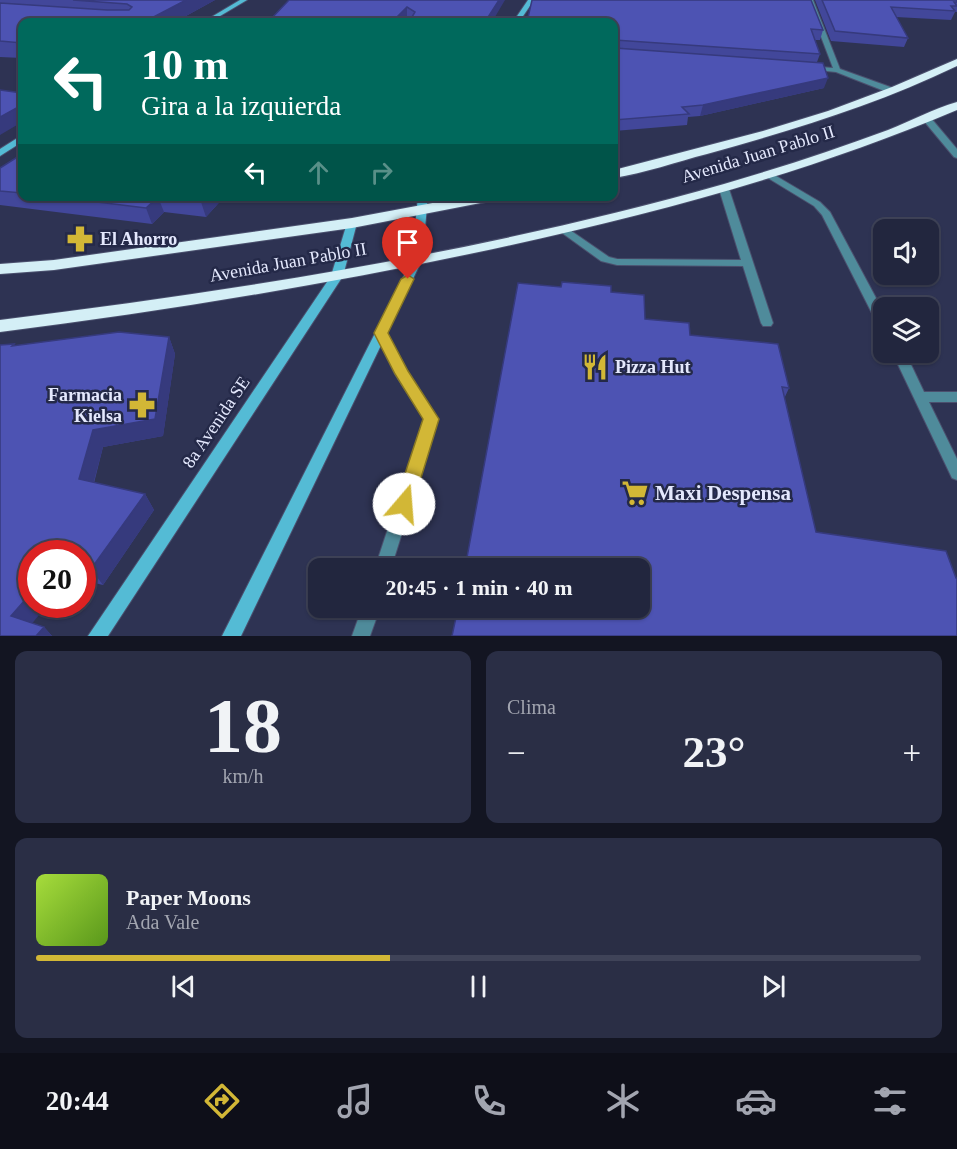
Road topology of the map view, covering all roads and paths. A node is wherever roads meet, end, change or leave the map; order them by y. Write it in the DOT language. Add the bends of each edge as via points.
graph roads {
  1 [pos="244,0"];
  2 [pos="531,0"];
  3 [pos="810,0"];
  4 [pos="213,18"];
  5 [pos="519,18"];
  6 [pos="957,62"];
  7 [pos="802,67"];
  8 [pos="837,70"];
  9 [pos="890,90"];
  10 [pos="957,106"];
  11 [pos="927,119"];
  12 [pos="18,142"];
  13 [pos="0,153"];
  14 [pos="957,155"];
  15 [pos="618,173"];
  16 [pos="771,176"];
  17 [pos="724,189"];
  18 [pos="450,201"];
  19 [pos="423,204"];
  20 [pos="352,223"];
  21 [pos="562,230"];
  22 [pos="417,261"];
  23 [pos="747,263"];
  24 [pos="0,269"];
  25 [pos="338,276"];
  26 [pos="873,304"];
  27 [pos="766,323"];
  28 [pos="0,326"];
  29 [pos="381,333"];
  30 [pos="904,363"];
  31 [pos="922,397"];
  32 [pos="957,398"];
  33 [pos="957,474"];
  34 [pos="386,558"];
  35 [pos="368,618"];
  36 [pos="97,636"];
  37 [pos="231,636"];
  38 [pos="362,636"];
  1 -- 4 [label="street"];
  2 -- 5 [label="street"];
  3 -- 8 [label="street"];
  6 -- 9 [label="highway, Avenida Juan Pablo II"];
  7 -- 8 [label="street"];
  8 -- 9 [label="street"];
  9 -- 15 [label="highway, Avenida Juan Pablo II" via="772,133"];
  10 -- 11 [label="highway, Avenida Juan Pablo II"];
  11 -- 14 [label="street"];
  11 -- 16 [label="highway, Avenida Juan Pablo II"];
  12 -- 13 [label="street"];
  16 -- 17 [label="highway, Avenida Juan Pablo II"];
  16 -- 26 [label="street" via="817,204 826,214"];
  17 -- 21 [label="highway, Avenida Juan Pablo II"];
  17 -- 23 [label="street"];
  18 -- 19 [label="highway, Avenida Juan Pablo II"];
  19 -- 20 [label="highway, Avenida Juan Pablo II"];
  19 -- 22 [label="street"];
  20 -- 24 [label="highway, Avenida Juan Pablo II" via="54,265"];
  20 -- 25 [label="street, 8a Avenida SE"];
  21 -- 22 [label="highway, Avenida Juan Pablo II"];
  21 -- 23 [label="street" via="605,259 617,262"];
  22 -- 25 [label="highway, Avenida Juan Pablo II"];
  22 -- 29 [label="street"];
  23 -- 27 [label="street"];
  25 -- 28 [label="highway, Avenida Juan Pablo II"];
  25 -- 36 [label="street, 8a Avenida SE"];
  29 -- 34 [label="street" via="431,419"];
  29 -- 37 [label="street"];
  30 -- 31 [label="street"];
  31 -- 32 [label="street"];
  31 -- 33 [label="street"];
  35 -- 38 [label="street"];
}
